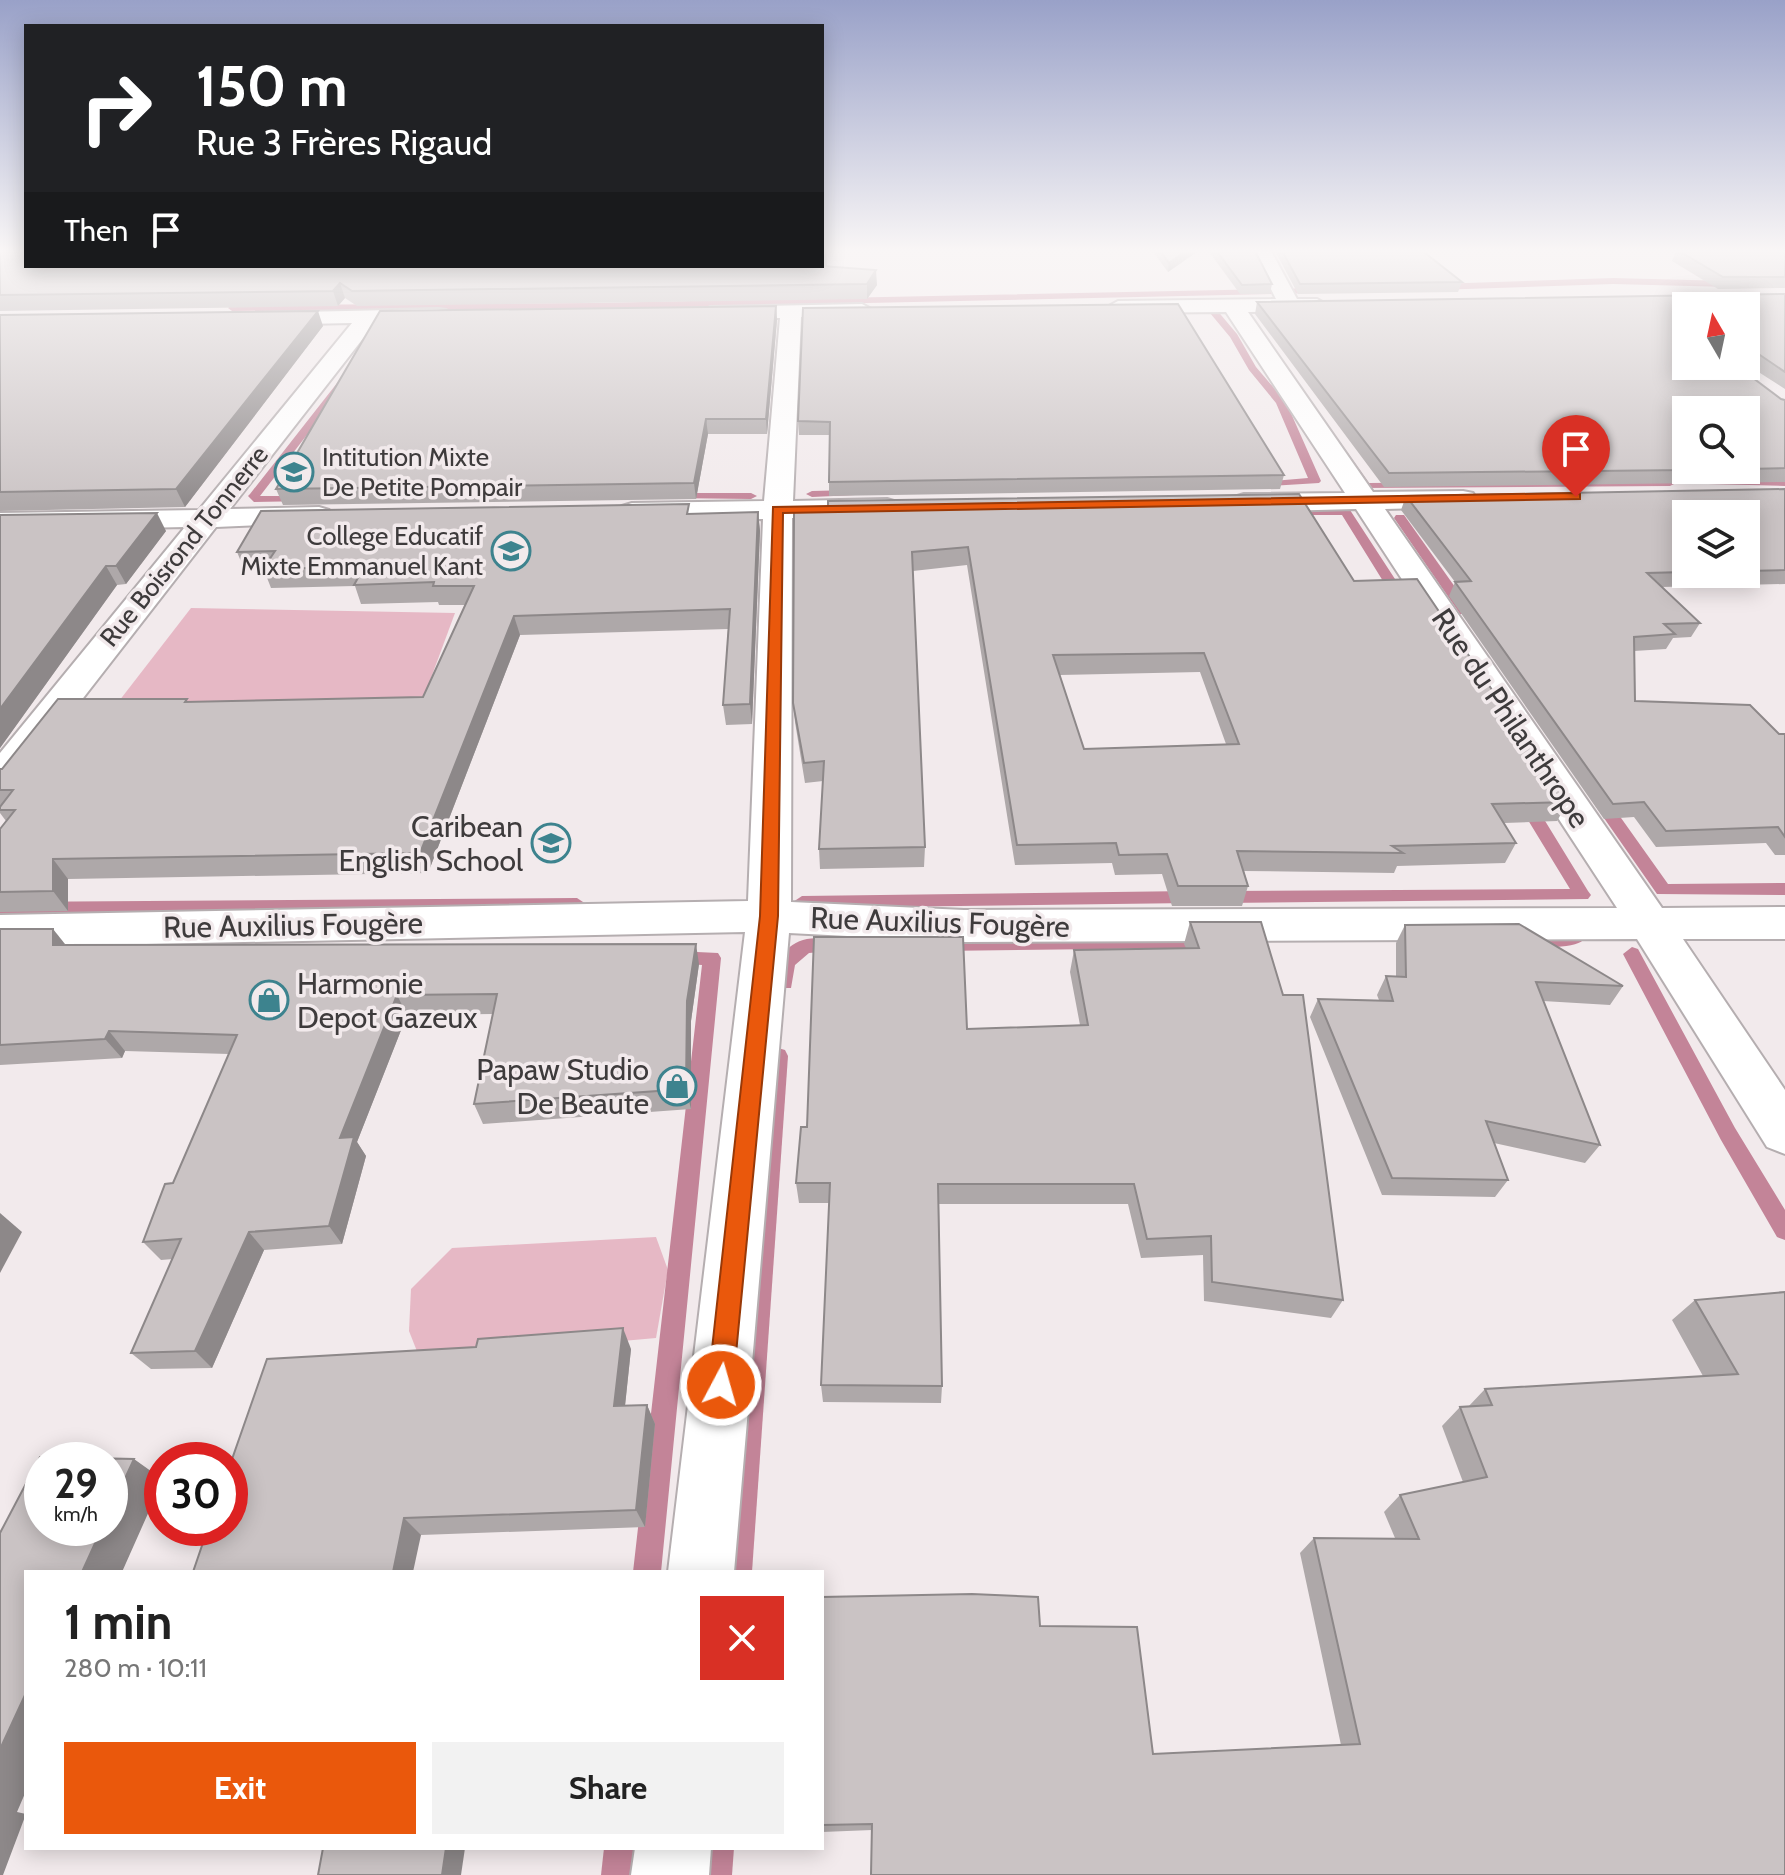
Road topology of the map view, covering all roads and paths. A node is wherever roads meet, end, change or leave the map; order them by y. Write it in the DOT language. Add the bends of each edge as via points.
graph roads {
  1 [pos="352,336"];
  2 [pos="789,336"];
  3 [pos="1254,336"];
  4 [pos="1490,499"];
  5 [pos="1366,501"];
  6 [pos="1223,503"];
  7 [pos="921,507"];
  8 [pos="778,509"];
  9 [pos="602,512"];
  10 [pos="348,516"];
  11 [pos="204,518"];
  12 [pos="0,522"];
  13 [pos="0,778"];
  14 [pos="769,916"];
  15 [pos="1785,923"];
  16 [pos="1650,925"];
  17 [pos="0,931"];
  18 [pos="1785,1132"];
  19 [pos="701,1570"];
  20 [pos="673,1850"];
  21 [pos="670,1875"];
  1 -- 11 [label="street, Rue Boisrond Tonnerre"];
  2 -- 8 [label="street"];
  3 -- 5 [label="street, Rue du Philanthrope"];
  4 -- 5 [label="street"];
  5 -- 6 [label="street"];
  5 -- 16 [label="street, Rue du Philanthrope"];
  7 -- 8 [label="street"];
  8 -- 9 [label="street"];
  8 -- 14 [label="street"];
  10 -- 11 [label="street"];
  11 -- 12 [label="street"];
  11 -- 13 [label="street, Rue Boisrond Tonnerre"];
  14 -- 16 [label="street, Rue Auxilius Fougère" via="964,926"];
  14 -- 17 [label="street, Rue Auxilius Fougère"];
  14 -- 19 [label="street"];
  15 -- 16 [label="street, Rue Auxilius Fougère"];
  16 -- 18 [label="street, Rue du Philanthrope"];
  20 -- 21 [label="street"];
}
